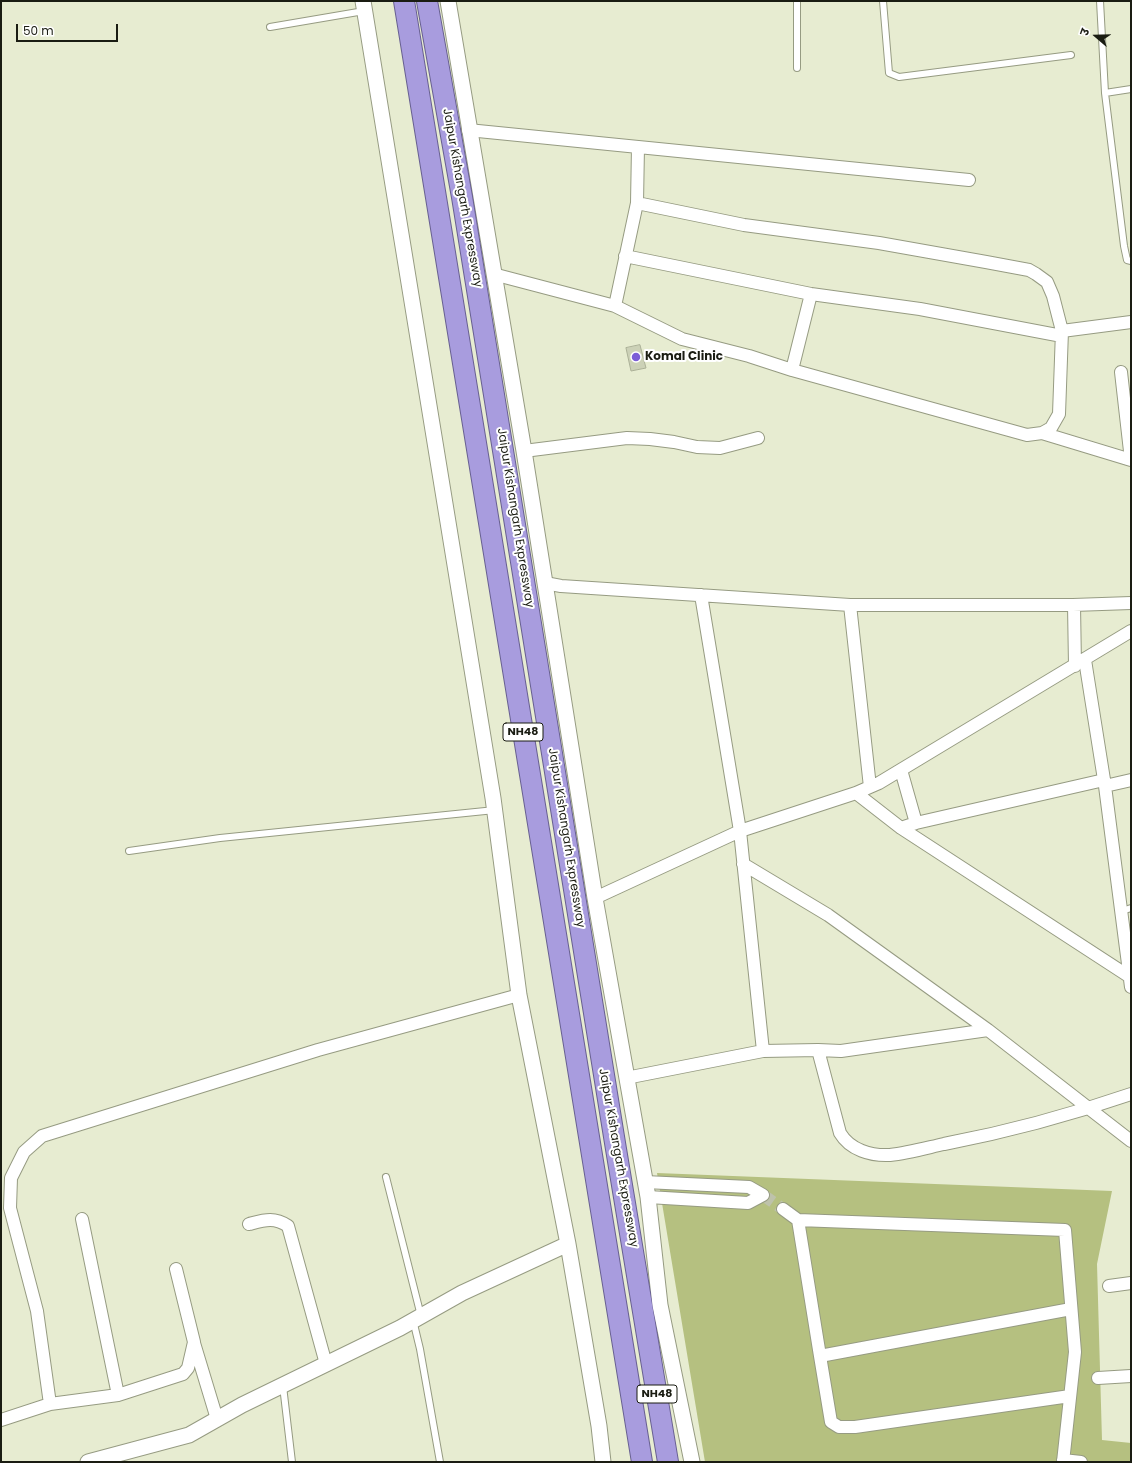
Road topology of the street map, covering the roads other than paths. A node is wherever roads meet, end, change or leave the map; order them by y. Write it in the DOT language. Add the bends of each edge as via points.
graph roads {
  1 [pos="404,1"];
  2 [pos="427,1"];
  3 [pos="448,1"];
  4 [pos="797,1"];
  5 [pos="883,1"];
  6 [pos="1100,1"];
  7 [pos="363,6"];
  8 [pos="270,27"];
  9 [pos="1070,55"];
  10 [pos="797,68"];
  11 [pos="1131,89"];
  12 [pos="1105,94"];
  13 [pos="468,130"];
  14 [pos="638,147"];
  15 [pos="969,180"];
  16 [pos="637,203"];
  17 [pos="625,256"];
  18 [pos="1131,261"];
  19 [pos="493,274"];
  20 [pos="811,294"];
  21 [pos="615,306"];
  22 [pos="1131,322"];
  23 [pos="1062,333"];
  24 [pos="792,370"];
  25 [pos="1121,372"];
  26 [pos="1042,433"];
  27 [pos="758,438"];
  28 [pos="524,451"];
  29 [pos="1131,460"];
  30 [pos="545,583"];
  31 [pos="701,595"];
  32 [pos="1131,603"];
  33 [pos="850,605"];
  34 [pos="1074,605"];
  35 [pos="1131,631"];
  36 [pos="1080,663"];
  37 [pos="901,770"];
  38 [pos="1131,780"];
  39 [pos="1104,783"];
  40 [pos="870,787"];
  41 [pos="856,793"];
  42 [pos="495,810"];
  43 [pos="916,823"];
  44 [pos="901,828"];
  45 [pos="740,831"];
  46 [pos="129,851"];
  47 [pos="743,864"];
  48 [pos="1125,896"];
  49 [pos="595,898"];
  50 [pos="1126,909"];
  51 [pos="1130,982"];
  52 [pos="520,994"];
  53 [pos="988,1030"];
  54 [pos="818,1050"];
  55 [pos="763,1051"];
  56 [pos="626,1078"];
  57 [pos="1131,1094"];
  58 [pos="1088,1108"];
  59 [pos="1131,1141"];
  60 [pos="386,1177"];
  61 [pos="645,1182"];
  62 [pos="648,1198"];
  63 [pos="783,1209"];
  64 [pos="82,1219"];
  65 [pos="798,1220"];
  66 [pos="249,1224"];
  67 [pos="568,1244"];
  68 [pos="176,1269"];
  69 [pos="1131,1283"];
  70 [pos="1109,1286"];
  71 [pos="1071,1309"];
  72 [pos="417,1318"];
  73 [pos="194,1342"];
  74 [pos="820,1356"];
  75 [pos="326,1364"];
  76 [pos="1131,1376"];
  77 [pos="1098,1378"];
  78 [pos="283,1385"];
  79 [pos="118,1396"];
  80 [pos="1070,1396"];
  81 [pos="50,1404"];
  82 [pos="217,1419"];
  83 [pos="1,1420"];
  84 [pos="1063,1461"];
  85 [pos="88,1462"];
  86 [pos="292,1462"];
  87 [pos="440,1462"];
  88 [pos="603,1462"];
  89 [pos="642,1462"];
  90 [pos="668,1462"];
  91 [pos="692,1462"];
  92 [pos="1081,1462"];
  1 -- 89 [label="highway, Jaipur Kishangarh Expressway / NH48"];
  2 -- 90 [label="highway, Jaipur Kishangarh Expressway / NH48" via="465,212"];
  3 -- 13 [label="street"];
  4 -- 10 [label="lane"];
  5 -- 9 [label="lane" via="889,74 899,77"];
  6 -- 12 [label="lane"];
  7 -- 8 [label="lane"];
  7 -- 42 [label="street"];
  11 -- 12 [label="lane"];
  12 -- 18 [label="lane" via="1124,246 1127,260"];
  13 -- 14 [label="street"];
  13 -- 19 [label="street"];
  14 -- 15 [label="street"];
  14 -- 16 [label="street"];
  16 -- 17 [label="street"];
  16 -- 23 [label="street" via="744,225 879,242 1029,270 1047,282"];
  17 -- 20 [label="street"];
  17 -- 21 [label="street"];
  19 -- 21 [label="street"];
  19 -- 28 [label="street"];
  20 -- 23 [label="street"];
  20 -- 24 [label="street"];
  21 -- 24 [label="street" via="682,339"];
  22 -- 23 [label="street"];
  23 -- 26 [label="street" via="1059,414 1051,428"];
  24 -- 26 [label="street" via="1027,435"];
  25 -- 29 [label="street"];
  26 -- 29 [label="street"];
  27 -- 28 [label="street" via="720,448 697,447 650,438 627,438"];
  28 -- 30 [label="street"];
  30 -- 31 [label="street"];
  30 -- 49 [label="street"];
  31 -- 33 [label="street"];
  31 -- 45 [label="street"];
  32 -- 34 [label="street"];
  33 -- 34 [label="street"];
  33 -- 40 [label="street"];
  34 -- 36 [label="street"];
  35 -- 36 [label="street"];
  36 -- 37 [label="street"];
  36 -- 39 [label="street"];
  37 -- 40 [label="street"];
  37 -- 43 [label="street"];
  38 -- 39 [label="street"];
  39 -- 43 [label="street"];
  39 -- 48 [label="street"];
  40 -- 41 [label="street"];
  41 -- 44 [label="street"];
  41 -- 45 [label="street"];
  42 -- 46 [label="lane" via="220,838"];
  42 -- 52 [label="street"];
  43 -- 44 [label="street"];
  44 -- 51 [label="street"];
  45 -- 47 [label="street"];
  45 -- 49 [label="street"];
  47 -- 53 [label="street" via="828,915"];
  47 -- 55 [label="street"];
  48 -- 50 [label="street"];
  49 -- 56 [label="street"];
  50 -- 51 [label="street"];
  52 -- 67 [label="street"];
  52 -- 81 [label="street" via="318,1050 42,1136 24,1152 11,1178 10,1208 37,1311"];
  53 -- 54 [label="street" via="841,1051"];
  53 -- 58 [label="street"];
  54 -- 55 [label="street"];
  54 -- 58 [label="street" via="840,1133 846,1143 862,1151 889,1155 995,1134"];
  55 -- 56 [label="street"];
  56 -- 61 [label="street"];
  57 -- 58 [label="street"];
  58 -- 59 [label="street"];
  60 -- 72 [label="lane"];
  61 -- 62 [label="street"];
  61 -- 62 [label="street" via="749,1187 763,1195 748,1203"];
  62 -- 91 [label="street" via="660,1305"];
  63 -- 65 [label="street"];
  64 -- 79 [label="street"];
  65 -- 71 [label="street" via="1065,1230"];
  65 -- 74 [label="street"];
  66 -- 75 [label="street" via="270,1218 288,1226"];
  67 -- 72 [label="street" via="462,1293"];
  67 -- 88 [label="street"];
  68 -- 73 [label="street"];
  69 -- 70 [label="street"];
  71 -- 74 [label="street"];
  71 -- 80 [label="street" via="1075,1352"];
  72 -- 75 [label="street"];
  72 -- 87 [label="lane"];
  73 -- 79 [label="street" via="188,1368 183,1374"];
  73 -- 82 [label="street"];
  74 -- 80 [label="street" via="831,1422 839,1427 855,1427"];
  75 -- 78 [label="street"];
  76 -- 77 [label="street"];
  78 -- 82 [label="street"];
  78 -- 86 [label="lane"];
  79 -- 81 [label="street"];
  80 -- 84 [label="street"];
  81 -- 83 [label="street"];
  82 -- 85 [label="street" via="189,1435"];
  84 -- 92 [label="street"];
}
